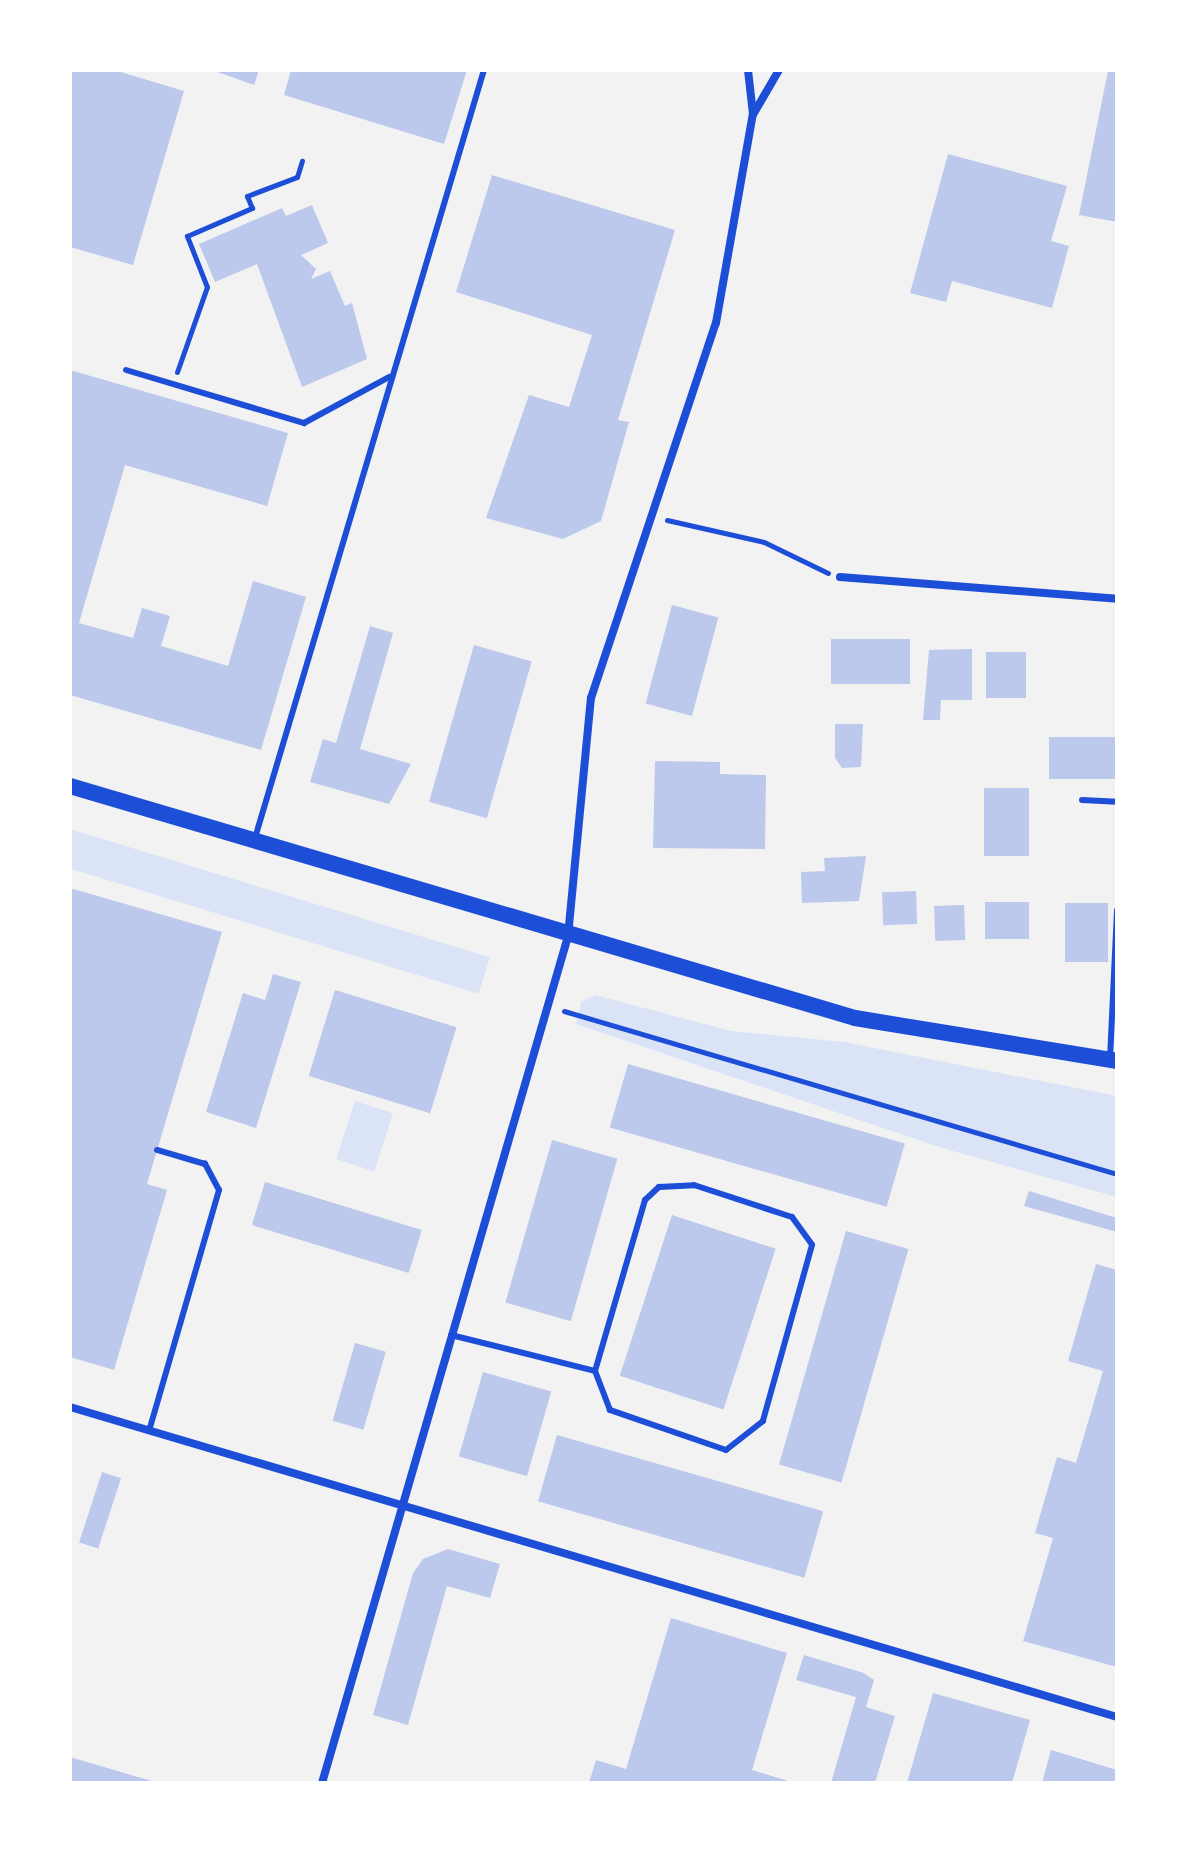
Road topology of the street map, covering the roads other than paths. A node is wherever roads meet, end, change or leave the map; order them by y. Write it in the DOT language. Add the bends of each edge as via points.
graph roads {
  1 [pos="484,70"];
  2 [pos="748,70"];
  3 [pos="779,70"];
  4 [pos="753,114"];
  5 [pos="126,370"];
  6 [pos="389,377"];
  7 [pos="840,577"];
  8 [pos="1117,599"];
  9 [pos="70,786"];
  10 [pos="1082,800"];
  11 [pos="1117,802"];
  12 [pos="254,841"];
  13 [pos="1117,910"];
  14 [pos="568,936"];
  15 [pos="1114,1061"];
  16 [pos="157,1150"];
  17 [pos="451,1335"];
  18 [pos="595,1371"];
  19 [pos="70,1407"];
  20 [pos="149,1431"];
  21 [pos="401,1507"];
  22 [pos="1117,1717"];
  23 [pos="322,1783"];
  1 -- 6 [label="lane"];
  2 -- 4 [label="street"];
  3 -- 4 [label="street"];
  4 -- 14 [label="street" via="716,323 591,698"];
  5 -- 6 [label="lane" via="304,423"];
  6 -- 12 [label="lane"];
  7 -- 8 [label="street"];
  9 -- 12 [label="main road"];
  10 -- 11 [label="lane"];
  12 -- 14 [label="main road"];
  13 -- 15 [label="lane"];
  14 -- 15 [label="main road" via="855,1018"];
  14 -- 17 [label="street"];
  16 -- 20 [label="lane" via="205,1164 219,1190"];
  17 -- 18 [label="lane"];
  17 -- 21 [label="street"];
  18 -- 18 [label="lane" via="619,1274 645,1200 659,1187 708,1190 792,1217 809,1235 810,1265 763,1421 742,1444 726,1450 610,1410"];
  19 -- 20 [label="street"];
  20 -- 21 [label="street"];
  21 -- 22 [label="street"];
  21 -- 23 [label="street"];
}
